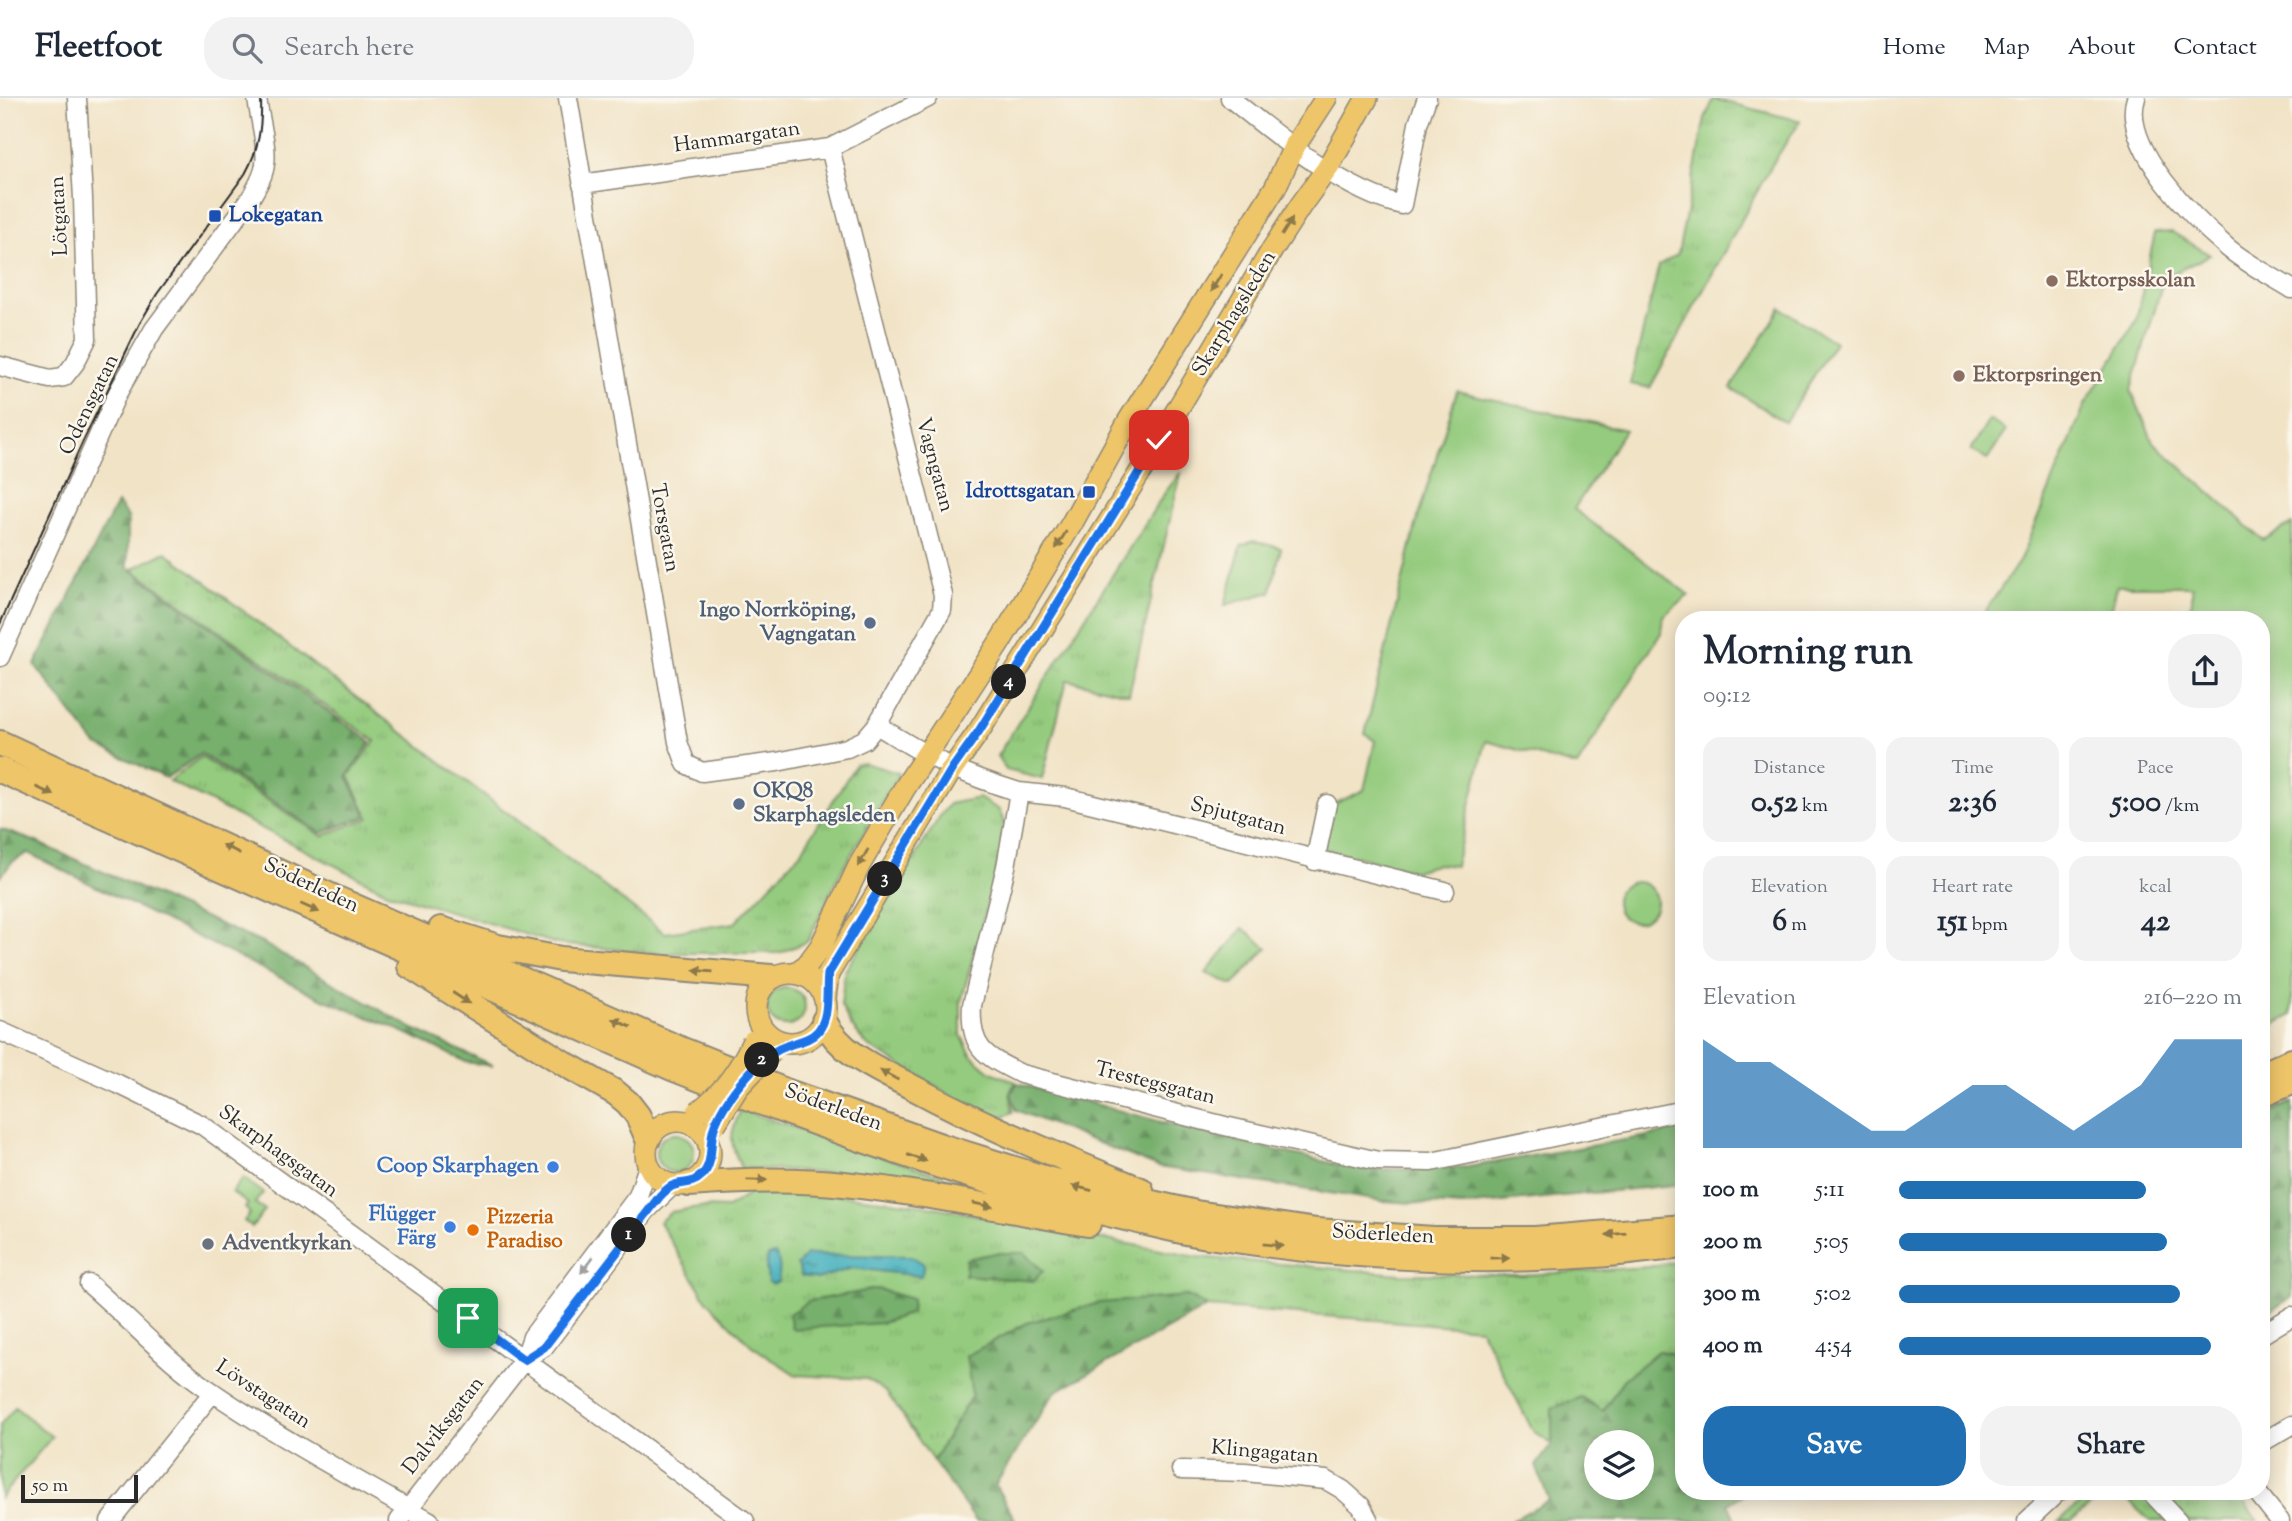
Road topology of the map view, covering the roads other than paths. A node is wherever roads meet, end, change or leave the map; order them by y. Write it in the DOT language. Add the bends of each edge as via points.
graph roads {
  1 [pos="77,98"];
  2 [pos="257,98"];
  3 [pos="568,98"];
  4 [pos="928,98"];
  5 [pos="1230,98"];
  6 [pos="1326,98"];
  7 [pos="1367,98"];
  8 [pos="1427,98"];
  9 [pos="2136,98"];
  10 [pos="1294,147"];
  11 [pos="830,148"];
  12 [pos="1327,169"];
  13 [pos="582,184"];
  14 [pos="2292,289"];
  15 [pos="0,366"];
  16 [pos="0,657"];
  17 [pos="877,724"];
  18 [pos="0,743"];
  19 [pos="925,755"];
  20 [pos="952,769"];
  21 [pos="0,770"];
  22 [pos="1019,792"];
  23 [pos="1327,804"];
  24 [pos="1315,861"];
  25 [pos="1445,891"];
  26 [pos="339,910"];
  27 [pos="797,972"];
  28 [pos="771,977"];
  29 [pos="825,1010"];
  30 [pos="756,1018"];
  31 [pos="0,1031"];
  32 [pos="792,1043"];
  33 [pos="762,1047"];
  34 [pos="2292,1061"];
  35 [pos="2270,1071"];
  36 [pos="2292,1082"];
  37 [pos="2270,1091"];
  38 [pos="1675,1112"];
  39 [pos="677,1120"];
  40 [pos="708,1126"];
  41 [pos="648,1139"];
  42 [pos="648,1166"];
  43 [pos="681,1184"];
  44 [pos="1201,1225"];
  45 [pos="1675,1228"];
  46 [pos="1675,1247"];
  47 [pos="89,1284"];
  48 [pos="2292,1316"];
  49 [pos="2270,1329"];
  50 [pos="524,1360"];
  51 [pos="213,1392"];
  52 [pos="2292,1425"];
  53 [pos="2270,1438"];
  54 [pos="1181,1470"];
  55 [pos="2049,1500"];
  56 [pos="2158,1500"];
  57 [pos="2263,1500"];
  58 [pos="404,1515"];
  59 [pos="744,1520"];
  60 [pos="110,1521"];
  61 [pos="430,1521"];
  62 [pos="1370,1521"];
  63 [pos="2027,1521"];
  64 [pos="2178,1521"];
  65 [pos="2280,1521"];
  1 -- 15 [label="street, Lötgatan" via="87,340 64,377 50,379"];
  2 -- 16 [label="street, Odensgatan" via="260,124 249,178 232,224 154,330 117,394"];
  3 -- 13 [label="street, Torsgatan"];
  4 -- 11 [label="street, Hammargatan"];
  5 -- 10 [label="street"];
  6 -- 10 [label="main road, Skarphagsleden"];
  7 -- 12 [label="main road, Skarphagsleden"];
  8 -- 12 [label="street" via="1402,205 1359,190"];
  9 -- 14 [label="street" via="2137,131 2150,160 2173,191 2230,250"];
  10 -- 12 [label="street"];
  10 -- 19 [label="main road, Skarphagsleden, one-way" via="1268,200 1128,422 998,645"];
  11 -- 13 [label="street, Hammargatan"];
  11 -- 17 [label="street, Vagngatan" via="943,594 942,610"];
  20 -- 12 [label="main road, Skarphagsleden, one-way" via="1142,469 1279,239"];
  13 -- 17 [label="street, Torsgatan" via="678,742 686,764 702,772 847,748 864,740"];
  17 -- 19 [label="street"];
  26 -- 18 [label="highway, Söderleden, one-way"];
  19 -- 20 [label="street"];
  19 -- 27 [label="main road, Skarphagsleden, one-way" via="860,864 821,946"];
  20 -- 22 [label="street"];
  20 -- 29 [label="main road, Skarphagsleden" via="828,974"];
  21 -- 26 [label="highway, Söderleden, one-way"];
  22 -- 24 [label="street, Spjutgatan" via="1065,797"];
  22 -- 38 [label="street, Trestegsgatan" via="972,1005 975,1040 990,1059 1021,1074 1378,1161 1431,1162"];
  23 -- 24 [label="street"];
  24 -- 25 [label="street, Spjutgatan"];
  28 -- 26 [label="highway, one-way" via="561,960"];
  26 -- 41 [label="highway, one-way" via="565,1064 616,1093 638,1116"];
  26 -- 44 [label="highway, Söderleden" via="672,1068 783,1111 944,1168 1063,1203"];
  27 -- 28 [label="main road"];
  27 -- 29 [label="main road" via="820,986"];
  28 -- 30 [label="main road" via="758,991"];
  29 -- 32 [label="main road" via="818,1031"];
  44 -- 29 [label="highway, one-way" via="970,1119 847,1050 830,1033"];
  30 -- 32 [label="main road" via="769,1036"];
  30 -- 33 [label="main road"];
  31 -- 50 [label="street, Skarphagsgatan" via="202,1125"];
  32 -- 33 [label="main road"];
  33 -- 40 [label="main road, bridge" via="746,1057 716,1096"];
  34 -- 35 [label="highway"];
  36 -- 37 [label="highway"];
  39 -- 40 [label="main road"];
  39 -- 40 [label="main road" via="694,1124 704,1133"];
  39 -- 41 [label="main road" via="663,1124"];
  40 -- 43 [label="main road" via="708,1165 702,1175"];
  41 -- 42 [label="main road"];
  42 -- 43 [label="main road" via="660,1181"];
  42 -- 50 [label="street, Dalviksgatan, one-way" via="638,1196 532,1337"];
  43 -- 44 [label="highway, one-way" via="752,1180 842,1184 1137,1232"];
  43 -- 50 [label="street, Dalviksgatan" via="646,1211 544,1347"];
  45 -- 44 [label="highway, Söderleden, one-way" via="1535,1239 1434,1239"];
  44 -- 46 [label="highway, Söderleden, one-way" via="1398,1257 1592,1255"];
  47 -- 51 [label="street, Lövstagatan" via="153,1345"];
  48 -- 49 [label="street"];
  50 -- 58 [label="street, Dalviksgatan"];
  50 -- 59 [label="street, Skarphagsgatan"];
  51 -- 58 [label="street, Lövstagatan"];
  51 -- 60 [label="street"];
  52 -- 53 [label="street"];
  54 -- 62 [label="street, Klingagatan" via="1326,1480 1361,1506"];
  55 -- 63 [label="street"];
  56 -- 64 [label="street"];
  57 -- 65 [label="street"];
  58 -- 61 [label="street, Lövstagatan"];
}
